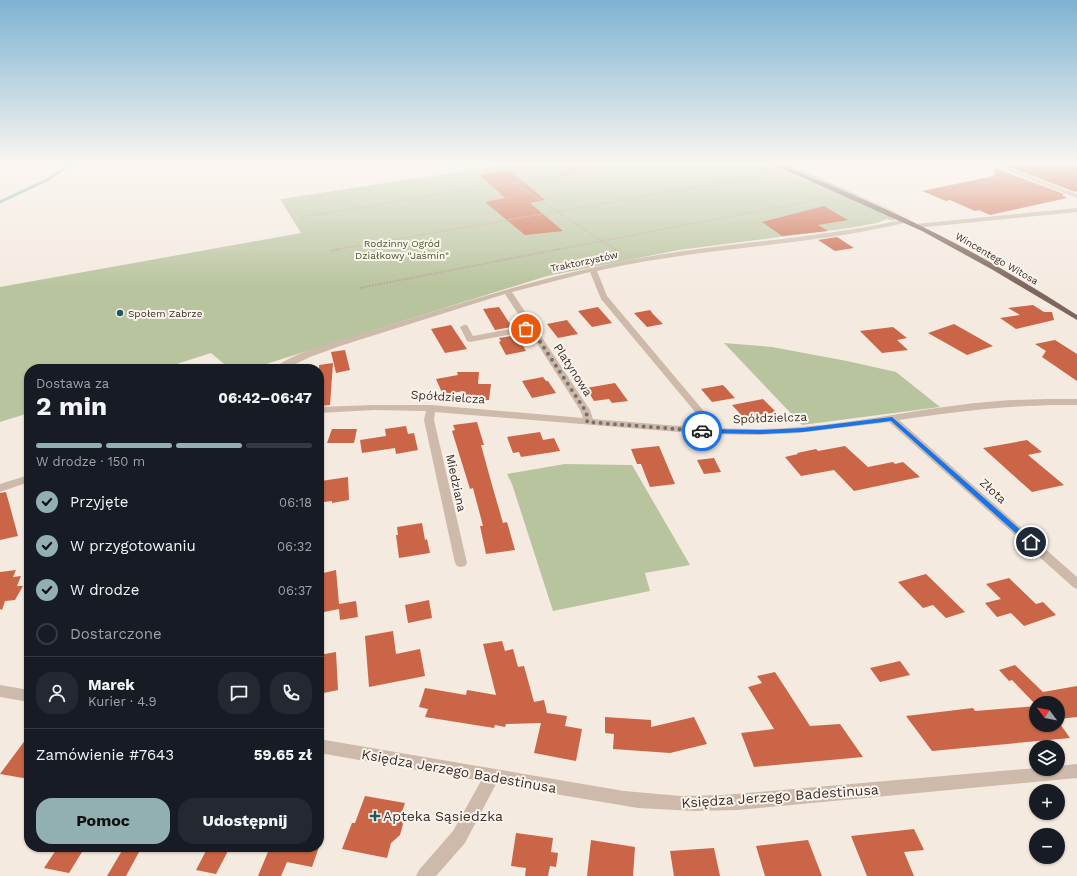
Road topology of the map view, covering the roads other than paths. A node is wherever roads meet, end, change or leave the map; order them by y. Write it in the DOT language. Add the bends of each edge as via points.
graph roads {
  1 [pos="866,204"];
  2 [pos="1077,210"];
  3 [pos="1060,212"];
  4 [pos="1071,217"];
  5 [pos="906,221"];
  6 [pos="916,226"];
  7 [pos="593,269"];
  8 [pos="507,291"];
  9 [pos="1077,318"];
  10 [pos="464,327"];
  11 [pos="531,328"];
  12 [pos="289,364"];
  13 [pos="1077,402"];
  14 [pos="431,408"];
  15 [pos="324,410"];
  16 [pos="892,418"];
  17 [pos="587,422"];
  18 [pos="710,431"];
  19 [pos="24,480"];
  20 [pos="0,488"];
  21 [pos="461,563"];
  22 [pos="1077,584"];
  23 [pos="0,691"];
  24 [pos="24,695"];
  25 [pos="324,747"];
  26 [pos="1077,771"];
  27 [pos="492,777"];
  28 [pos="425,876"];
  1 -- 5 [label="main road, Wincentego Witosa"];
  2 -- 3 [label="street"];
  3 -- 4 [label="street"];
  3 -- 6 [label="street"];
  5 -- 6 [label="main road, Wincentego Witosa"];
  5 -- 7 [label="street, Traktorzystów"];
  6 -- 9 [label="main road, Wincentego Witosa" via="984,262"];
  7 -- 8 [label="street, Traktorzystów"];
  7 -- 18 [label="street" via="604,297 699,411"];
  8 -- 11 [label="street, Platynowa"];
  8 -- 12 [label="street, Traktorzystów" via="311,354"];
  10 -- 11 [label="street" via="470,339"];
  11 -- 17 [label="street, Platynowa" via="585,410"];
  13 -- 16 [label="street, Spółdzielcza" via="1011,403"];
  14 -- 15 [label="street, Spółdzielcza"];
  14 -- 17 [label="street, Spółdzielcza"];
  14 -- 21 [label="street, Miedziana" via="429,420"];
  16 -- 18 [label="street, Spółdzielcza" via="803,430"];
  16 -- 22 [label="street, Złota"];
  17 -- 18 [label="street, Spółdzielcza"];
  19 -- 20 [label="street"];
  23 -- 24 [label="street"];
  25 -- 27 [label="street, Księdza Jerzego Badestinusa"];
  26 -- 27 [label="street, Księdza Jerzego Badestinusa" via="697,805 624,799"];
  27 -- 28 [label="street" via="458,837"];
}
